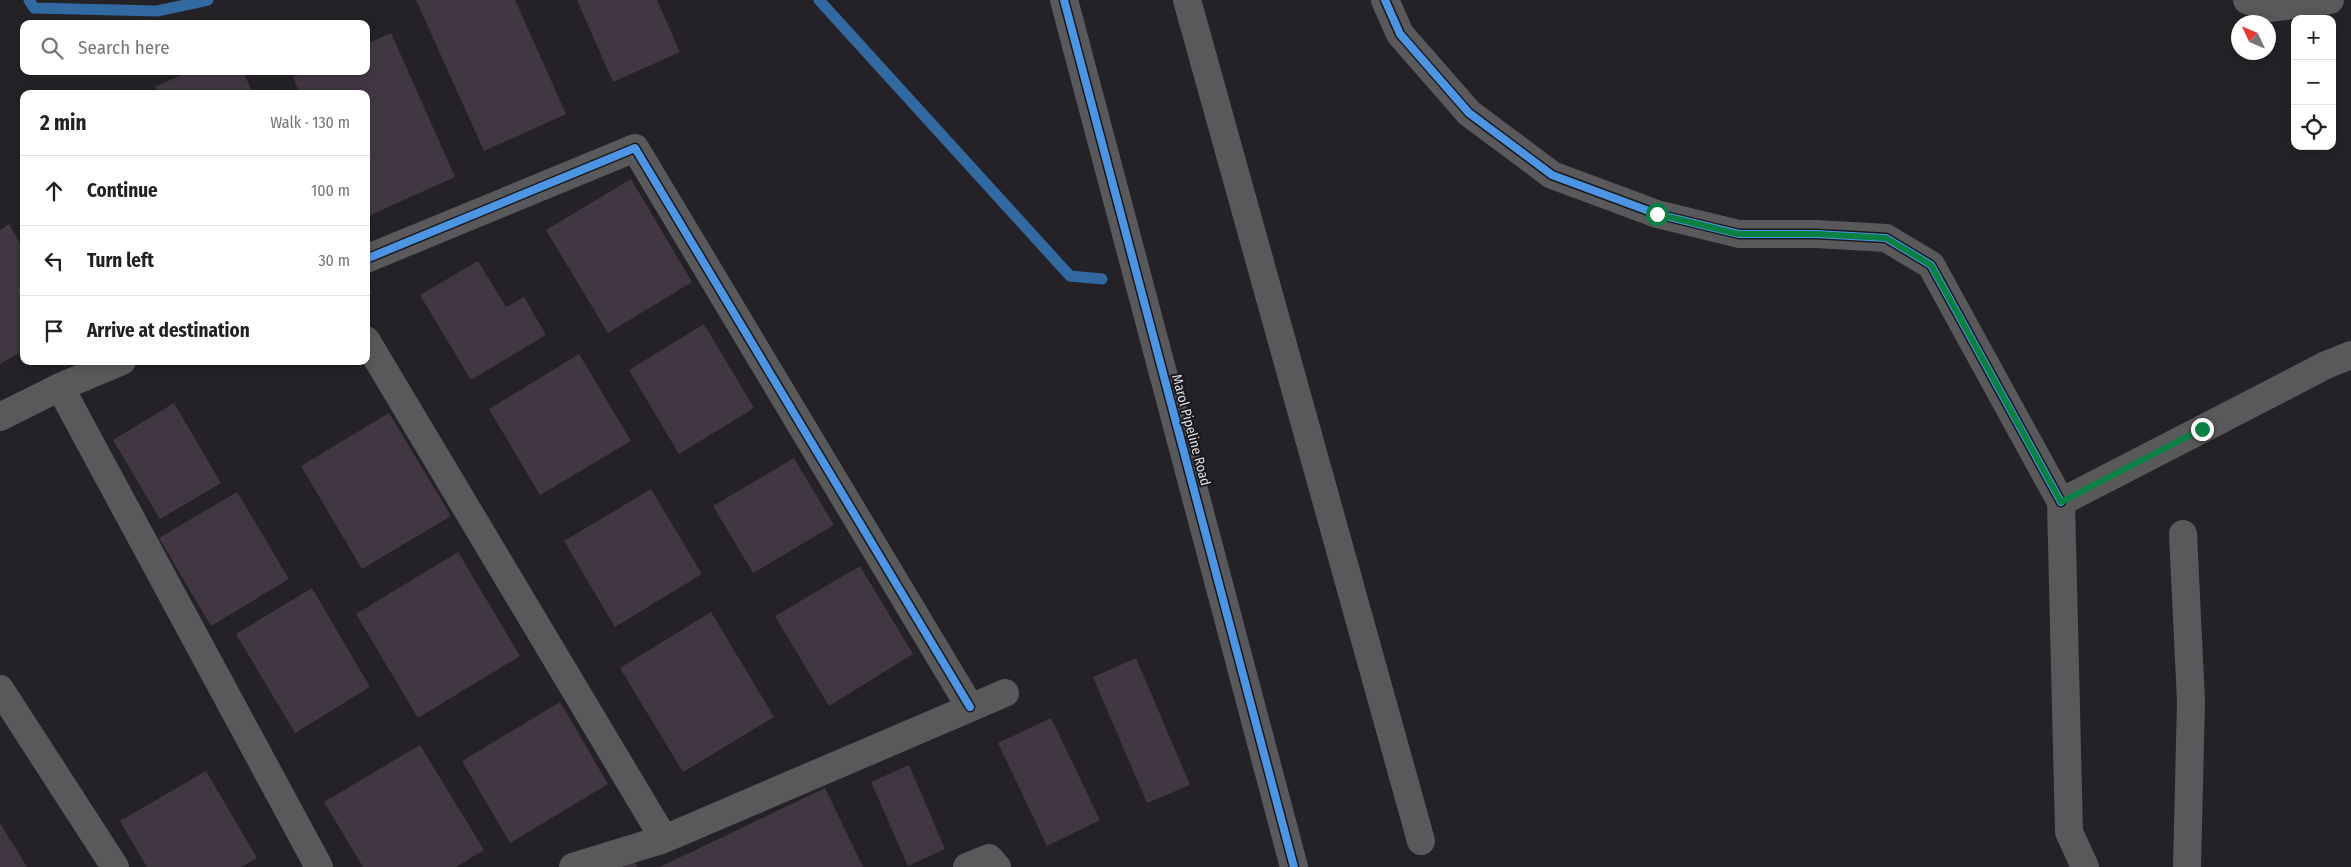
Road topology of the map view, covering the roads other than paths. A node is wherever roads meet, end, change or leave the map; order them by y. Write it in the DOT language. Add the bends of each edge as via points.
graph roads {
  1 [pos="1064,0"];
  2 [pos="1187,0"];
  3 [pos="1385,0"];
  4 [pos="2247,0"];
  5 [pos="2330,0"];
  6 [pos="370,257"];
  7 [pos="370,347"];
  8 [pos="2351,355"];
  9 [pos="112,365"];
  10 [pos="60,387"];
  11 [pos="0,417"];
  12 [pos="2061,502"];
  13 [pos="2183,534"];
  14 [pos="0,690"];
  15 [pos="1005,693"];
  16 [pos="970,707"];
  17 [pos="664,839"];
  18 [pos="1421,841"];
  19 [pos="115,867"];
  20 [pos="320,867"];
  21 [pos="573,867"];
  22 [pos="967,867"];
  23 [pos="997,867"];
  24 [pos="1294,867"];
  25 [pos="2085,867"];
  26 [pos="2187,867"];
  1 -- 24 [label="street, Marol Pipeline Road"];
  2 -- 18 [label="street"];
  3 -- 12 [label="street" via="1400,34 1469,113 1552,175 1657,214 1738,234 1886,238 1931,265"];
  4 -- 5 [label="street" via="2271,8"];
  6 -- 16 [label="street" via="635,148"];
  7 -- 17 [label="street"];
  8 -- 12 [label="street"];
  9 -- 10 [label="street"];
  10 -- 11 [label="street"];
  10 -- 20 [label="street"];
  12 -- 25 [label="street" via="2069,832"];
  13 -- 26 [label="street" via="2191,701"];
  14 -- 19 [label="street"];
  15 -- 16 [label="street"];
  16 -- 17 [label="street"];
  17 -- 21 [label="street"];
  22 -- 23 [label="street" via="989,858"];
}
